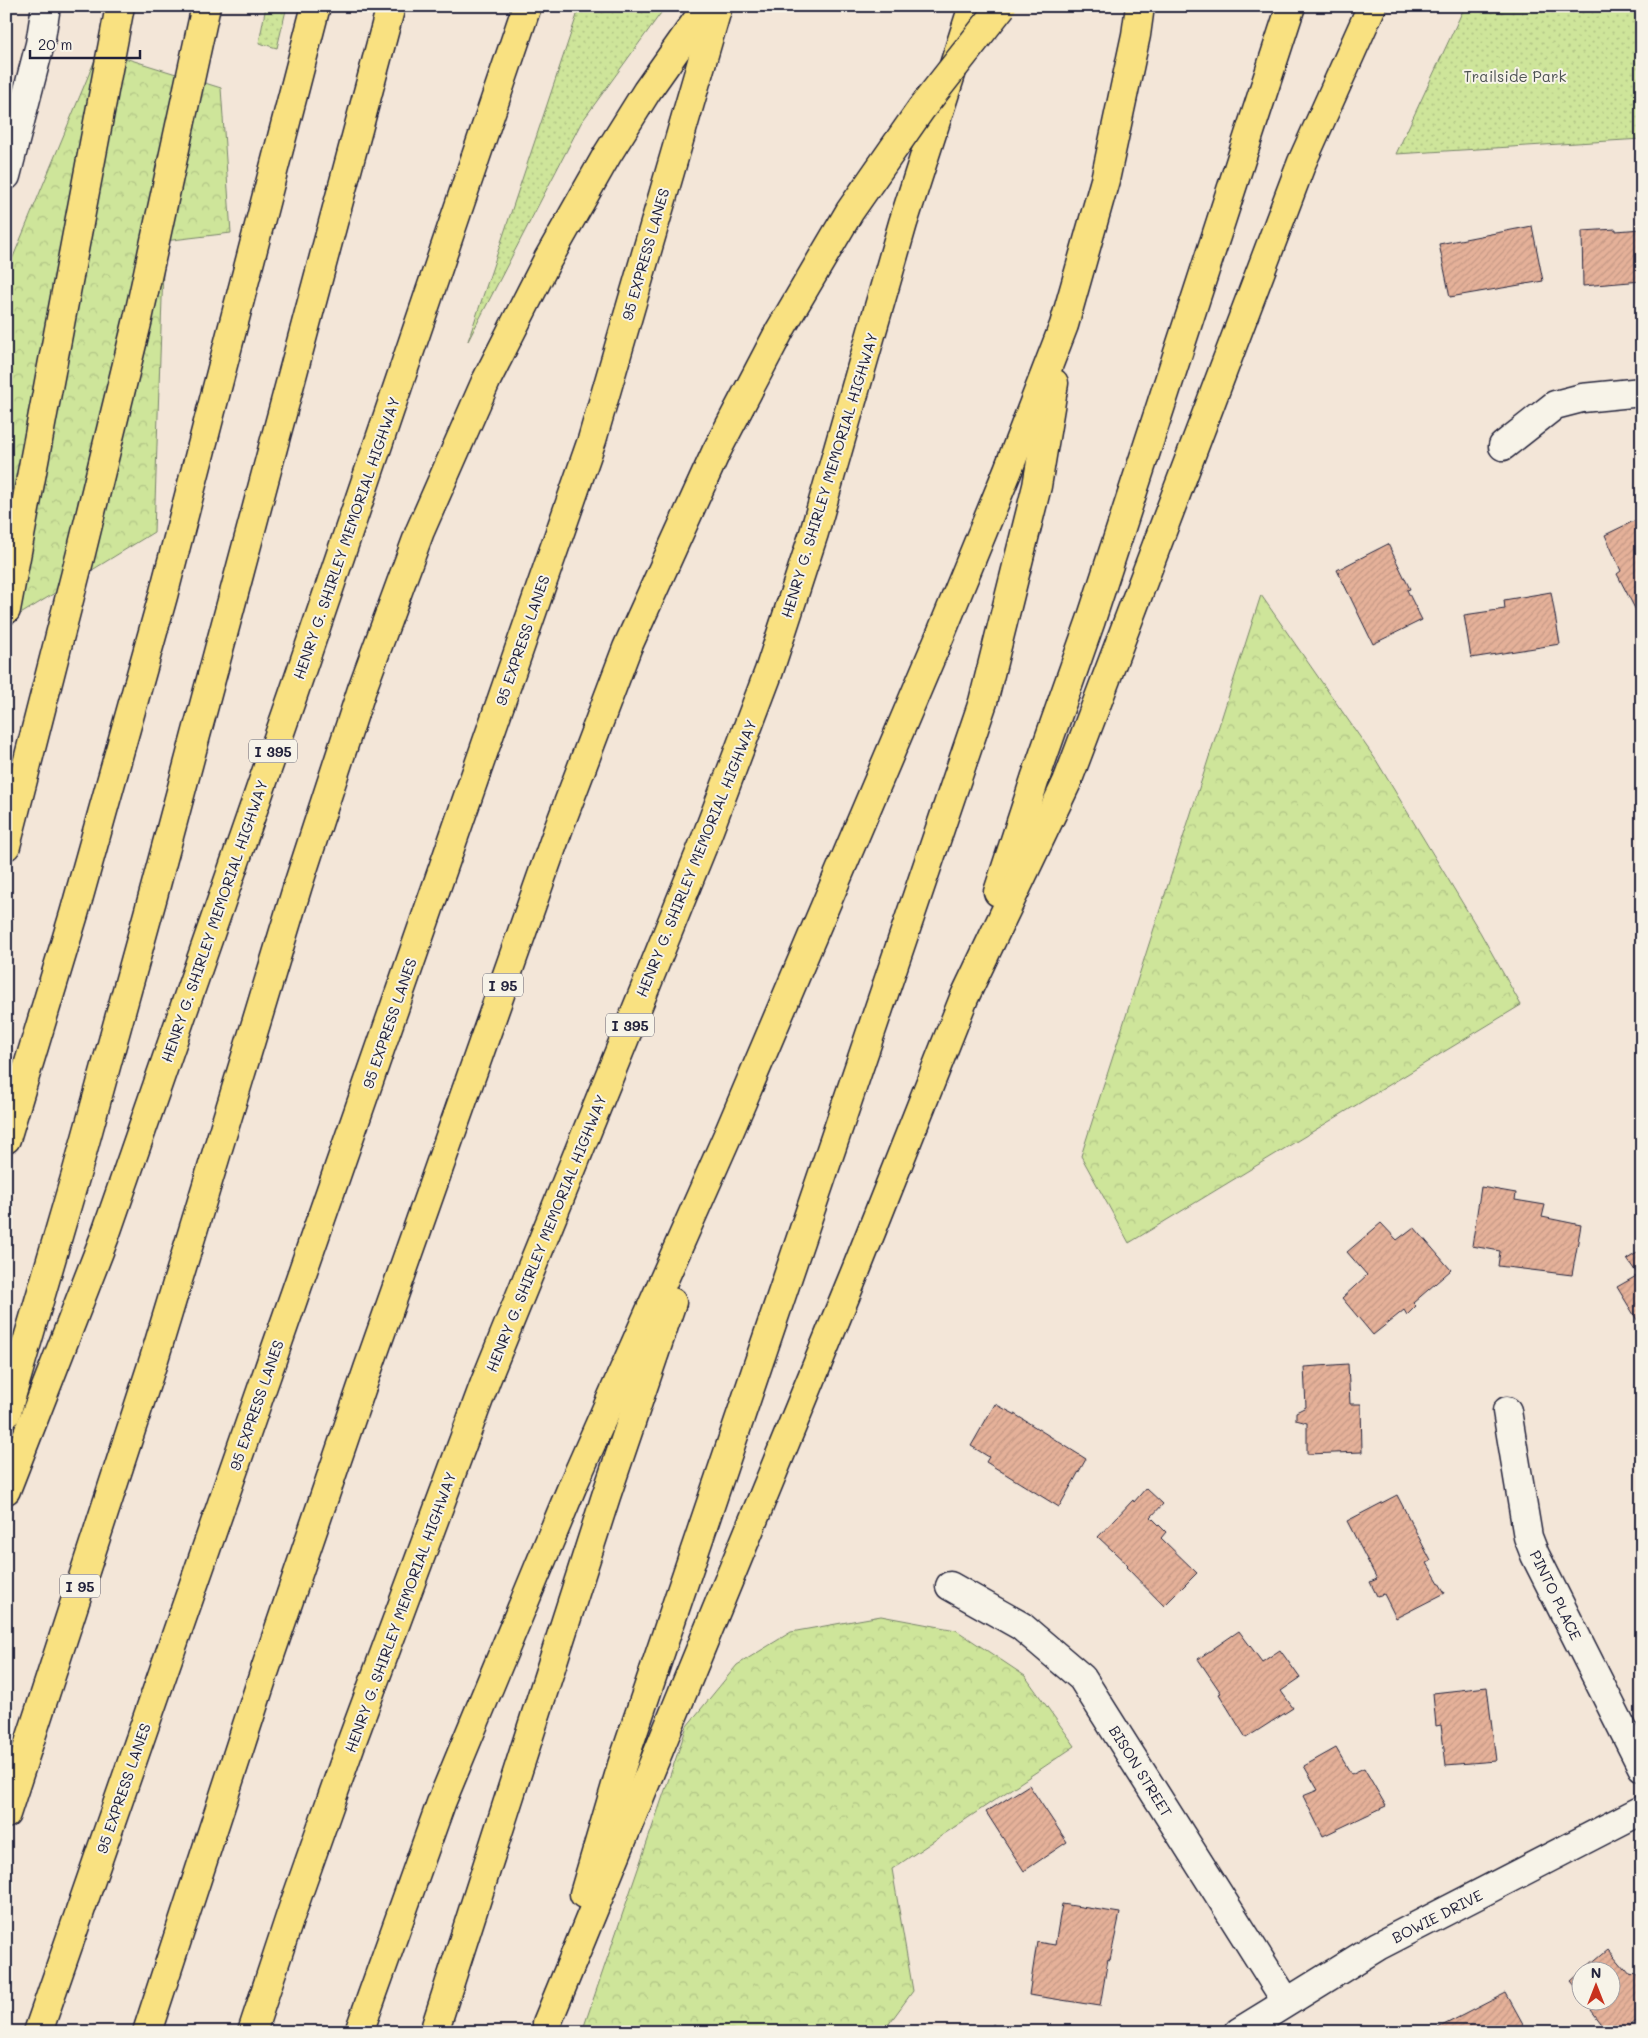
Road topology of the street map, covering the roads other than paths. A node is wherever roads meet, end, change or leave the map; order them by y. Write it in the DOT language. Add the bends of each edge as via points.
graph roads {
  1 [pos="46,6"];
  2 [pos="120,6"];
  3 [pos="206,6"];
  4 [pos="316,6"];
  5 [pos="391,6"];
  6 [pos="527,6"];
  7 [pos="706,6"];
  8 [pos="718,6"];
  9 [pos="972,6"];
  10 [pos="1002,6"];
  11 [pos="1140,6"];
  12 [pos="1291,6"];
  13 [pos="1372,6"];
  14 [pos="6,176"];
  15 [pos="1064,325"];
  16 [pos="1642,392"];
  17 [pos="1503,446"];
  18 [pos="6,610"];
  19 [pos="6,846"];
  20 [pos="964,998"];
  21 [pos="730,1130"];
  22 [pos="6,1139"];
  23 [pos="1507,1410"];
  24 [pos="6,1414"];
  25 [pos="6,1490"];
  26 [pos="950,1586"];
  27 [pos="1642,1767"];
  28 [pos="1642,1810"];
  29 [pos="6,1814"];
  30 [pos="1286,2001"];
  31 [pos="545,2027"];
  32 [pos="38,2032"];
  33 [pos="147,2032"];
  34 [pos="252,2032"];
  35 [pos="359,2032"];
  36 [pos="434,2032"];
  37 [pos="1239,2032"];
  1 -- 14 [label="street" via="40,44"];
  2 -- 18 [label="highway"];
  3 -- 19 [label="highway" via="138,319"];
  4 -- 22 [label="highway" via="163,596 74,914"];
  5 -- 24 [label="highway" via="78,1171"];
  6 -- 25 [label="highway, HENRY G. SHIRLEY MEMORIAL HIGHWAY / I 395" via="105,1236"];
  7 -- 29 [label="highway, I 95" via="612,147 548,259 486,381 420,531 362,689 298,884 154,1358"];
  8 -- 32 [label="highway, 95 EXPRESS LANES" via="592,440"];
  9 -- 34 [label="highway, HENRY G. SHIRLEY MEMORIAL HIGHWAY / I 395" via="903,223 814,533 769,671 706,838 486,1380 353,1738"];
  10 -- 33 [label="highway, I 95, bridge" via="910,125 850,211 795,305 716,452 628,648 555,839 371,1360 265,1670"];
  11 -- 15 [label="highway" via="1105,180"];
  12 -- 20 [label="highway"];
  13 -- 20 [label="highway" via="1302,162 1067,782"];
  15 -- 21 [label="highway" via="942,631"];
  15 -- 31 [label="highway" via="1037,486 983,702 625,1756"];
  16 -- 17 [label="street" via="1582,398 1555,405"];
  20 -- 31 [label="highway" via="856,1270"];
  21 -- 35 [label="highway" via="572,1487 441,1803"];
  21 -- 36 [label="highway" via="603,1505"];
  23 -- 27 [label="street, PINTO PLACE" via="1528,1536 1535,1555"];
  26 -- 30 [label="street, BISON STREET" via="1022,1626 1082,1678"];
  28 -- 30 [label="street, BOWIE DRIVE" via="1378,1946"];
  30 -- 37 [label="street, BOWIE DRIVE"];
}
